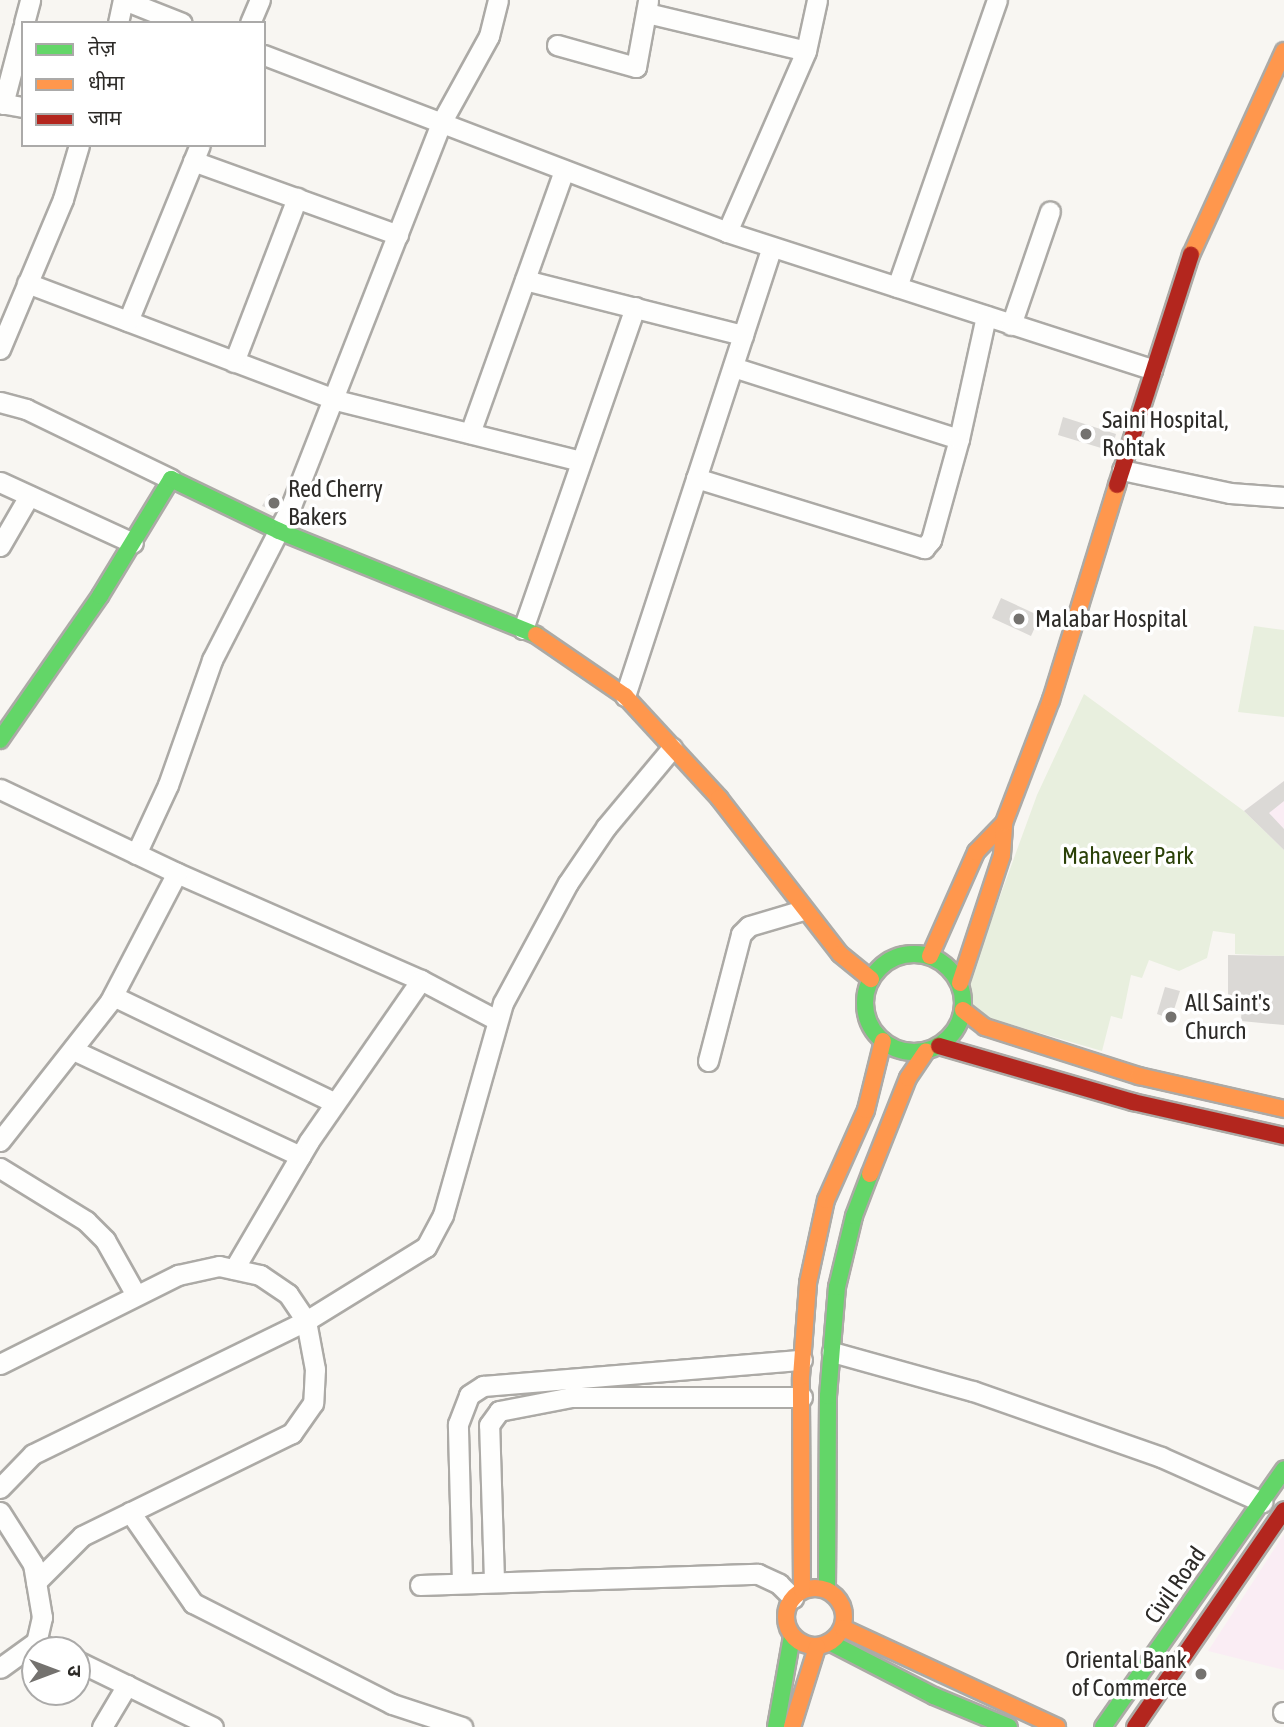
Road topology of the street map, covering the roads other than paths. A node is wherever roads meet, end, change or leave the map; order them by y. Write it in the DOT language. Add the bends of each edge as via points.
graph roads {
  1 [pos="30,0"];
  2 [pos="123,0"];
  3 [pos="260,0"];
  4 [pos="498,0"];
  5 [pos="817,0"];
  6 [pos="997,0"];
  7 [pos="648,6"];
  8 [pos="25,21"];
  9 [pos="118,21"];
  10 [pos="177,21"];
  11 [pos="251,21"];
  12 [pos="21,35"];
  13 [pos="557,44"];
  14 [pos="806,51"];
  15 [pos="1284,51"];
  16 [pos="266,56"];
  17 [pos="1,103"];
  18 [pos="21,107"];
  19 [pos="441,123"];
  20 [pos="78,147"];
  21 [pos="197,153"];
  22 [pos="564,170"];
  23 [pos="297,198"];
  24 [pos="1050,211"];
  25 [pos="726,232"];
  26 [pos="398,235"];
  27 [pos="772,247"];
  28 [pos="525,280"];
  29 [pos="27,283"];
  30 [pos="897,287"];
  31 [pos="635,307"];
  32 [pos="986,316"];
  33 [pos="128,321"];
  34 [pos="1011,325"];
  35 [pos="743,335"];
  36 [pos="0,349"];
  37 [pos="234,362"];
  38 [pos="733,367"];
  39 [pos="1152,369"];
  40 [pos="335,400"];
  41 [pos="0,402"];
  42 [pos="470,433"];
  43 [pos="959,439"];
  44 [pos="581,461"];
  45 [pos="1122,470"];
  46 [pos="696,478"];
  47 [pos="171,479"];
  48 [pos="0,482"];
  49 [pos="29,496"];
  50 [pos="1284,497"];
  51 [pos="279,531"];
  52 [pos="133,543"];
  53 [pos="0,546"];
  54 [pos="523,628"];
  55 [pos="625,696"];
  56 [pos="0,740"];
  57 [pos="672,748"];
  58 [pos="0,789"];
  59 [pos="1004,823"];
  60 [pos="136,854"];
  61 [pos="177,873"];
  62 [pos="803,910"];
  63 [pos="930,956"];
  64 [pos="871,979"];
  65 [pos="421,980"];
  66 [pos="960,983"];
  67 [pos="113,996"];
  68 [pos="963,1010"];
  69 [pos="497,1020"];
  70 [pos="883,1041"];
  71 [pos="932,1048"];
  72 [pos="73,1050"];
  73 [pos="708,1061"];
  74 [pos="335,1103"];
  75 [pos="1284,1109"];
  76 [pos="1284,1136"];
  77 [pos="0,1141"];
  78 [pos="300,1156"];
  79 [pos="0,1168"];
  80 [pos="234,1269"];
  81 [pos="136,1295"];
  82 [pos="306,1321"];
  83 [pos="832,1352"];
  84 [pos="803,1360"];
  85 [pos="0,1364"];
  86 [pos="802,1397"];
  87 [pos="1284,1469"];
  88 [pos="0,1488"];
  89 [pos="1262,1502"];
  90 [pos="1284,1510"];
  91 [pos="0,1512"];
  92 [pos="130,1512"];
  93 [pos="494,1580"];
  94 [pos="462,1581"];
  95 [pos="36,1582"];
  96 [pos="420,1585"];
  97 [pos="827,1589"];
  98 [pos="798,1594"];
  99 [pos="843,1628"];
  100 [pos="44,1636"];
  101 [pos="792,1636"];
  102 [pos="824,1645"];
  103 [pos="21,1658"];
  104 [pos="0,1668"];
  105 [pos="91,1668"];
  106 [pos="127,1685"];
  107 [pos="180,1719"];
  108 [pos="102,1727"];
  109 [pos="213,1727"];
  110 [pos="462,1727"];
  111 [pos="776,1727"];
  112 [pos="792,1727"];
  113 [pos="1009,1727"];
  114 [pos="1057,1727"];
  115 [pos="1103,1727"];
  116 [pos="1135,1727"];
  1 -- 8 [label="street"];
  2 -- 9 [label="street"];
  2 -- 10 [label="street"];
  3 -- 11 [label="street"];
  4 -- 19 [label="street" via="489,36"];
  5 -- 14 [label="street"];
  6 -- 30 [label="street"];
  7 -- 13 [label="street" via="636,67"];
  7 -- 14 [label="street"];
  12 -- 17 [label="street"];
  14 -- 25 [label="street"];
  15 -- 39 [label="street" via="1181,276"];
  16 -- 19 [label="street"];
  17 -- 18 [label="street"];
  19 -- 22 [label="street"];
  19 -- 26 [label="street"];
  20 -- 29 [label="street"];
  21 -- 23 [label="street"];
  21 -- 33 [label="street"];
  22 -- 25 [label="street"];
  22 -- 28 [label="street"];
  23 -- 26 [label="street"];
  23 -- 37 [label="street"];
  24 -- 34 [label="street"];
  25 -- 27 [label="street"];
  26 -- 40 [label="street"];
  27 -- 30 [label="street"];
  27 -- 35 [label="street"];
  28 -- 31 [label="street"];
  28 -- 42 [label="street"];
  29 -- 33 [label="street"];
  29 -- 36 [label="street"];
  30 -- 32 [label="street"];
  31 -- 35 [label="street"];
  31 -- 44 [label="street"];
  32 -- 34 [label="street"];
  32 -- 43 [label="street"];
  33 -- 37 [label="street"];
  34 -- 39 [label="street"];
  35 -- 38 [label="street"];
  37 -- 40 [label="street"];
  38 -- 43 [label="street"];
  38 -- 46 [label="street"];
  39 -- 45 [label="street"];
  40 -- 42 [label="street"];
  40 -- 51 [label="street"];
  41 -- 47 [label="street" via="26,409"];
  42 -- 44 [label="street"];
  43 -- 46 [label="street" via="931,540 919,549"];
  44 -- 54 [label="street"];
  45 -- 50 [label="street" via="1230,493"];
  45 -- 59 [label="street" via="1051,700"];
  46 -- 55 [label="street"];
  47 -- 51 [label="street"];
  47 -- 52 [label="street"];
  48 -- 49 [label="street"];
  49 -- 52 [label="street"];
  49 -- 53 [label="street"];
  51 -- 54 [label="street"];
  51 -- 60 [label="street" via="212,660 168,785"];
  52 -- 56 [label="street"];
  54 -- 55 [label="street" via="549,640"];
  55 -- 57 [label="street"];
  57 -- 62 [label="street" via="719,798"];
  57 -- 69 [label="street" via="606,827 568,883"];
  58 -- 60 [label="street"];
  59 -- 63 [label="street" via="976,852"];
  59 -- 66 [label="street" via="1002,855"];
  60 -- 61 [label="street"];
  61 -- 65 [label="street"];
  61 -- 67 [label="street"];
  62 -- 64 [label="street" via="840,954"];
  62 -- 73 [label="street" via="749,926 741,934"];
  63 -- 64 [label="street" via="897,958"];
  63 -- 66 [label="street" via="948,966"];
  64 -- 70 [label="street" via="865,1000 869,1023"];
  65 -- 69 [label="street"];
  65 -- 74 [label="street"];
  66 -- 68 [label="street"];
  67 -- 72 [label="street"];
  67 -- 74 [label="street"];
  68 -- 71 [label="street" via="958,1025"];
  68 -- 75 [label="street" via="985,1027 1139,1076"];
  69 -- 82 [label="street" via="443,1215 426,1247"];
  70 -- 71 [label="street" via="897,1049"];
  70 -- 84 [label="street" via="866,1110 826,1200 808,1283"];
  71 -- 76 [label="street" via="1133,1102"];
  71 -- 83 [label="street" via="908,1078 854,1216 837,1287"];
  72 -- 77 [label="street"];
  72 -- 78 [label="street"];
  74 -- 78 [label="street"];
  78 -- 80 [label="street"];
  79 -- 81 [label="street" via="65,1203 86,1221 105,1240"];
  80 -- 81 [label="street" via="219,1266 178,1275"];
  80 -- 82 [label="street" via="260,1275 288,1294"];
  81 -- 85 [label="street"];
  82 -- 88 [label="street" via="33,1454"];
  82 -- 92 [label="street" via="315,1369 313,1404 292,1433"];
  83 -- 89 [label="street" via="973,1391 1161,1457"];
  83 -- 97 [label="street"];
  84 -- 86 [label="street"];
  84 -- 94 [label="street" via="482,1385 469,1395 458,1424"];
  86 -- 93 [label="street" via="572,1397 499,1411 489,1425"];
  86 -- 98 [label="street"];
  87 -- 89 [label="street, Civil Road"];
  89 -- 115 [label="street, Civil Road"];
  90 -- 116 [label="street, Civil Road"];
  91 -- 95 [label="street" via="33,1564"];
  92 -- 95 [label="street" via="82,1536"];
  92 -- 110 [label="street" via="193,1603 392,1704"];
  93 -- 94 [label="street"];
  93 -- 98 [label="street" via="758,1574"];
  94 -- 96 [label="street"];
  95 -- 100 [label="street"];
  97 -- 98 [label="street"];
  97 -- 99 [label="street" via="841,1601"];
  98 -- 101 [label="street" via="786,1613"];
  99 -- 102 [label="street"];
  99 -- 114 [label="street"];
  101 -- 102 [label="street"];
  101 -- 111 [label="street"];
  102 -- 112 [label="street"];
  102 -- 113 [label="street"];
  103 -- 104 [label="street"];
  105 -- 106 [label="street"];
  106 -- 107 [label="street"];
  106 -- 108 [label="street"];
  107 -- 109 [label="street"];
}
